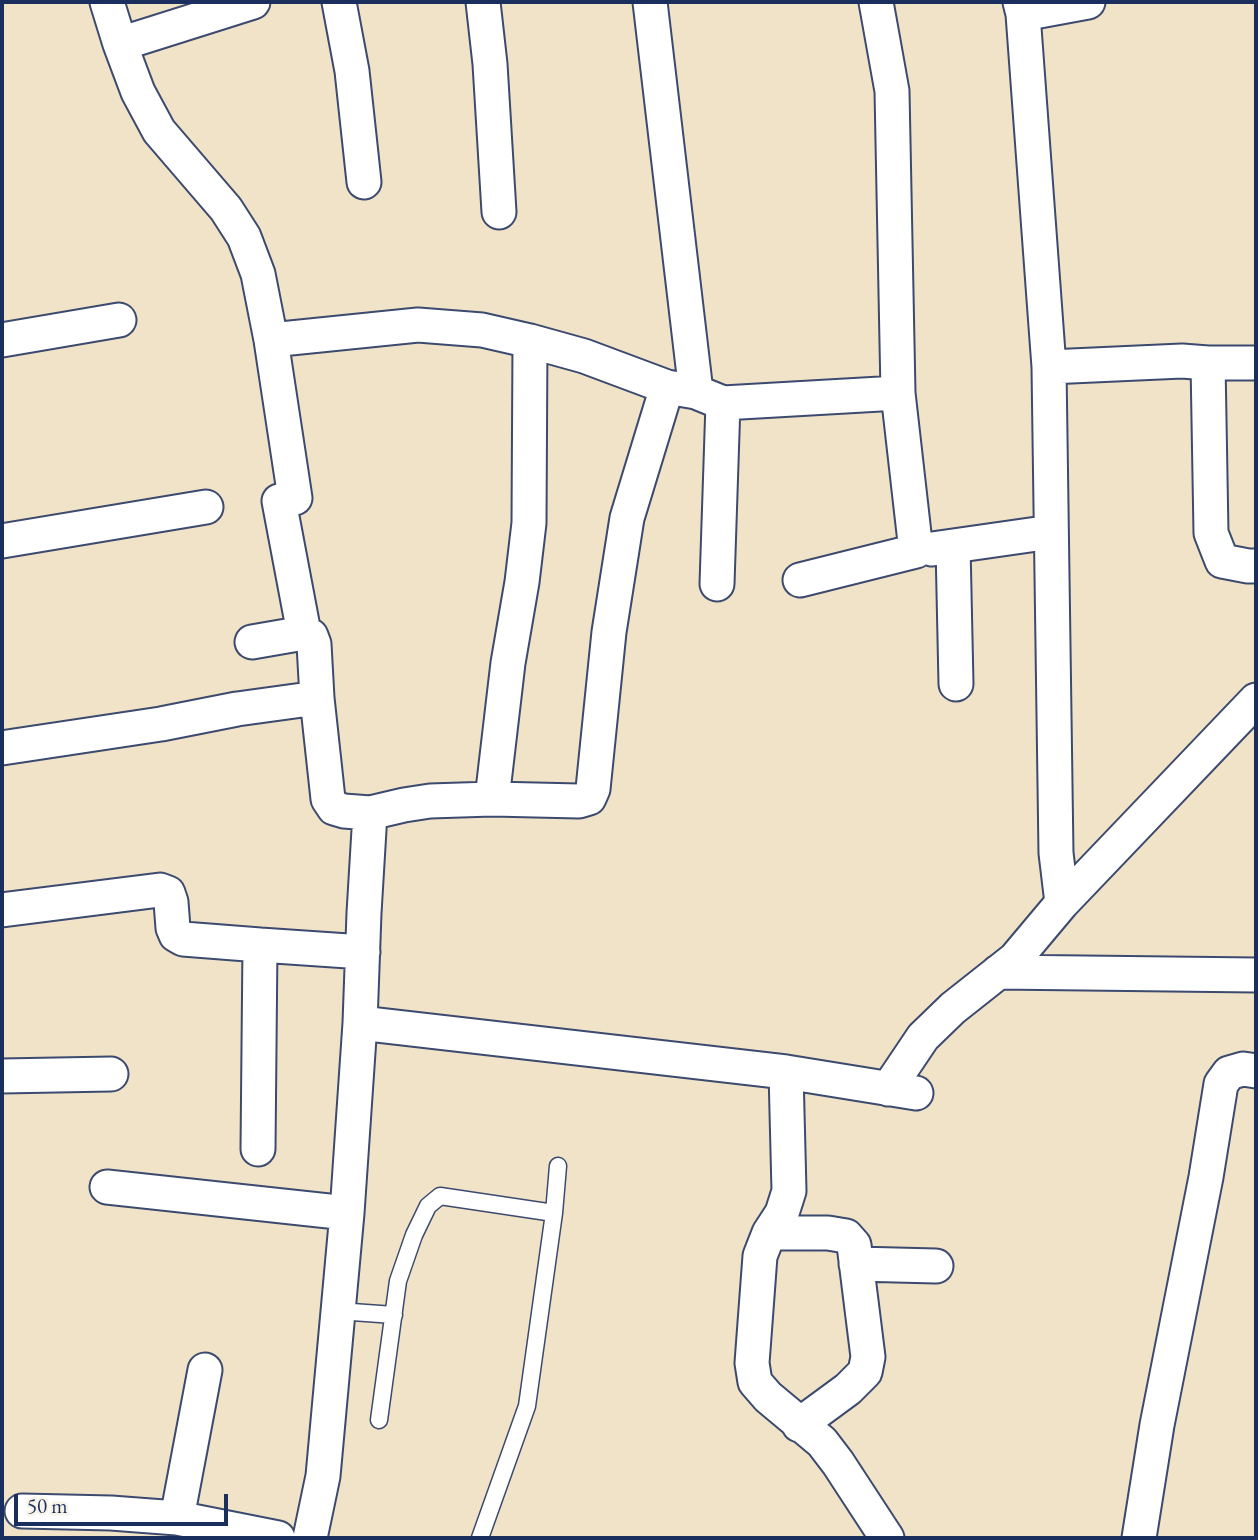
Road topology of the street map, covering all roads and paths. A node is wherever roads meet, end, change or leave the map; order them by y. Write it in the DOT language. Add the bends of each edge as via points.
graph roads {
  1 [pos="107,2"];
  2 [pos="253,2"];
  3 [pos="339,2"];
  4 [pos="483,2"];
  5 [pos="650,2"];
  6 [pos="876,2"];
  7 [pos="1088,2"];
  8 [pos="1022,8"];
  9 [pos="120,44"];
  10 [pos="364,181"];
  11 [pos="499,212"];
  12 [pos="119,320"];
  13 [pos="2,340"];
  14 [pos="271,340"];
  15 [pos="530,341"];
  16 [pos="1208,363"];
  17 [pos="1256,363"];
  18 [pos="1049,367"];
  19 [pos="898,393"];
  20 [pos="695,394"];
  21 [pos="206,507"];
  22 [pos="1051,532"];
  23 [pos="2,541"];
  24 [pos="953,546"];
  25 [pos="916,551"];
  26 [pos="1256,566"];
  27 [pos="800,580"];
  28 [pos="717,584"];
  29 [pos="304,633"];
  30 [pos="252,642"];
  31 [pos="956,684"];
  32 [pos="317,698"];
  33 [pos="1256,699"];
  34 [pos="2,748"];
  35 [pos="492,799"];
  36 [pos="370,813"];
  37 [pos="1062,903"];
  38 [pos="2,910"];
  39 [pos="260,945"];
  40 [pos="363,952"];
  41 [pos="998,972"];
  42 [pos="1256,975"];
  43 [pos="360,1023"];
  44 [pos="1256,1071"];
  45 [pos="786,1072"];
  46 [pos="111,1074"];
  47 [pos="2,1076"];
  48 [pos="258,1149"];
  49 [pos="558,1166"];
  50 [pos="107,1187"];
  51 [pos="347,1213"];
  52 [pos="554,1213"];
  53 [pos="769,1233"];
  54 [pos="856,1264"];
  55 [pos="936,1266"];
  56 [pos="338,1311"];
  57 [pos="394,1315"];
  58 [pos="205,1370"];
  59 [pos="379,1420"];
  60 [pos="799,1425"];
  61 [pos="22,1511"];
  62 [pos="177,1518"];
  63 [pos="278,1538"];
  64 [pos="310,1538"];
  65 [pos="480,1538"];
  66 [pos="887,1538"];
  67 [pos="1139,1538"];
  1 -- 9 [label="street"];
  2 -- 9 [label="street"];
  3 -- 10 [label="street"];
  4 -- 11 [label="street"];
  5 -- 20 [label="street"];
  6 -- 19 [label="street" via="892,91"];
  7 -- 8 [label="street"];
  8 -- 18 [label="street"];
  9 -- 14 [label="street" via="159,131 244,237 258,274"];
  12 -- 13 [label="street"];
  14 -- 15 [label="street" via="418,325 482,330"];
  14 -- 29 [label="street"];
  15 -- 20 [label="street"];
  15 -- 35 [label="street" via="529,523"];
  16 -- 17 [label="street"];
  16 -- 18 [label="street"];
  16 -- 26 [label="street" via="1211,533 1222,561"];
  18 -- 22 [label="street"];
  19 -- 20 [label="street"];
  19 -- 25 [label="street"];
  20 -- 28 [label="street"];
  20 -- 35 [label="street" via="627,518 589,797 579,801"];
  21 -- 23 [label="street"];
  22 -- 24 [label="street"];
  22 -- 37 [label="street" via="1056,853"];
  24 -- 25 [label="street"];
  24 -- 31 [label="street"];
  25 -- 27 [label="street"];
  29 -- 30 [label="street"];
  29 -- 32 [label="street" via="312,636 314,644"];
  32 -- 34 [label="street"];
  32 -- 36 [label="street" via="328,799 334,808"];
  33 -- 37 [label="street"];
  35 -- 36 [label="street" via="430,801"];
  36 -- 40 [label="street"];
  37 -- 41 [label="street" via="1015,959"];
  38 -- 39 [label="street" via="160,890 168,893 173,928 183,939"];
  39 -- 40 [label="street"];
  39 -- 48 [label="street"];
  40 -- 43 [label="street"];
  41 -- 42 [label="street"];
  41 -- 45 [label="street" via="923,1037 902,1091"];
  43 -- 45 [label="street"];
  43 -- 51 [label="street"];
  44 -- 67 [label="street" via="1228,1073 1221,1084"];
  45 -- 53 [label="street" via="789,1191"];
  46 -- 47 [label="street"];
  49 -- 52 [label="lane"];
  50 -- 51 [label="street"];
  51 -- 56 [label="street"];
  52 -- 57 [label="lane" via="440,1196 428,1206 414,1235 398,1281"];
  52 -- 65 [label="lane" via="527,1406"];
  53 -- 54 [label="street" via="846,1236 854,1245"];
  53 -- 60 [label="street" via="760,1256 752,1363 755,1382"];
  54 -- 55 [label="street"];
  54 -- 60 [label="street" via="868,1357 865,1372"];
  56 -- 57 [label="lane"];
  56 -- 64 [label="street" via="323,1476"];
  57 -- 59 [label="lane"];
  58 -- 62 [label="street"];
  60 -- 66 [label="street" via="838,1462"];
  61 -- 62 [label="street"];
  62 -- 63 [label="street"];
}
